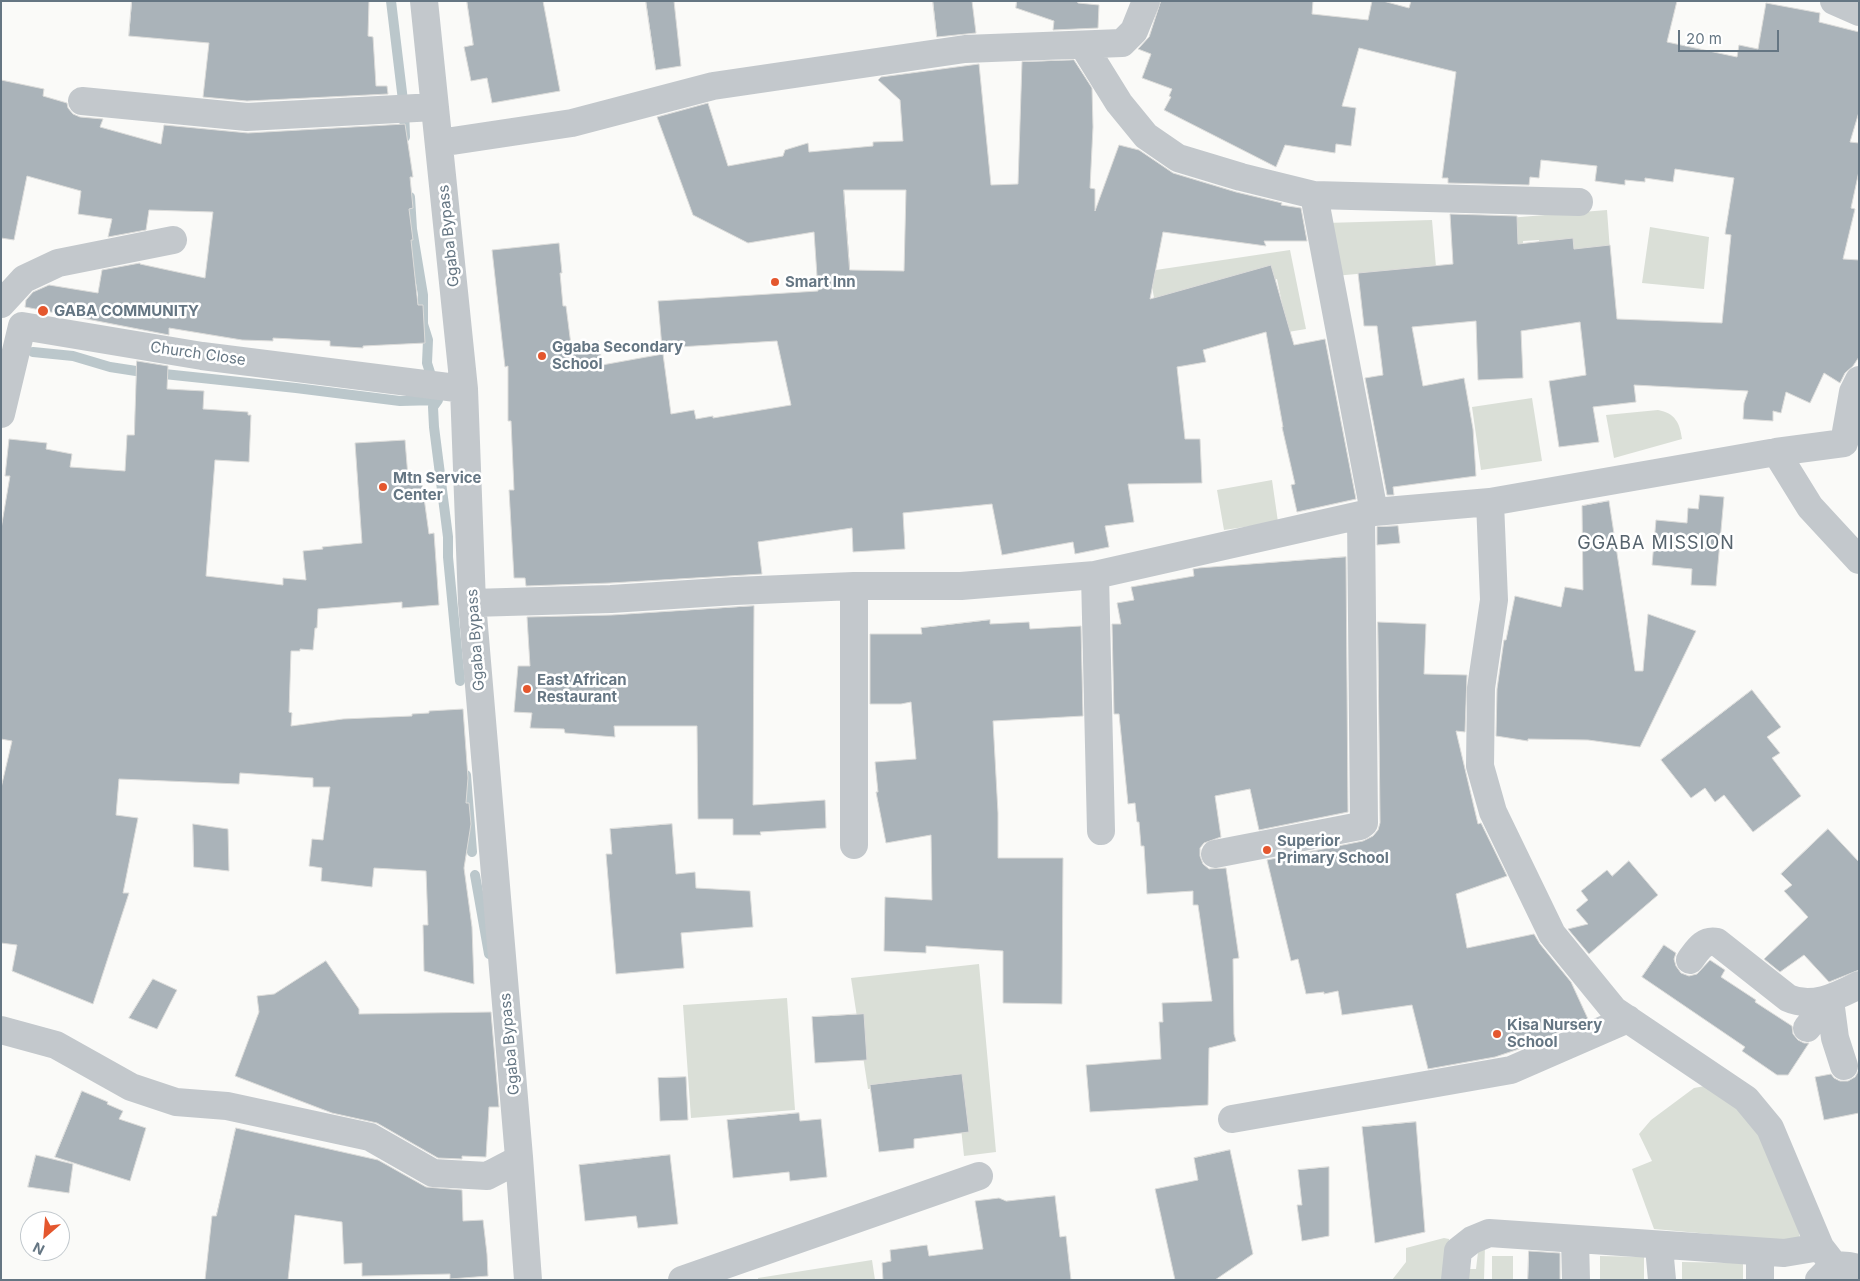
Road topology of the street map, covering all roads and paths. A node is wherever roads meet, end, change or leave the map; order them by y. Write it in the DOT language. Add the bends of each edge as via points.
graph roads {
  1 [pos="424,1"];
  2 [pos="1146,1"];
  3 [pos="1834,1"];
  4 [pos="1859,12"];
  5 [pos="1083,45"];
  6 [pos="82,101"];
  7 [pos="435,107"];
  8 [pos="439,143"];
  9 [pos="1314,195"];
  10 [pos="1579,202"];
  11 [pos="173,240"];
  12 [pos="1,304"];
  13 [pos="12,323"];
  14 [pos="1859,380"];
  15 [pos="464,389"];
  16 [pos="1,414"];
  17 [pos="1851,445"];
  18 [pos="1776,452"];
  19 [pos="1490,502"];
  20 [pos="1367,514"];
  21 [pos="1857,555"];
  22 [pos="1096,575"];
  23 [pos="854,586"];
  24 [pos="472,603"];
  25 [pos="1100,831"];
  26 [pos="854,845"];
  27 [pos="1215,854"];
  28 [pos="1690,960"];
  29 [pos="1859,985"];
  30 [pos="1830,1000"];
  31 [pos="1628,1019"];
  32 [pos="1,1030"];
  33 [pos="1844,1066"];
  34 [pos="1232,1119"];
  35 [pos="519,1157"];
  36 [pos="979,1176"];
  37 [pos="1575,1239"];
  38 [pos="1661,1245"];
  39 [pos="1760,1252"];
  40 [pos="1833,1265"];
  41 [pos="528,1280"];
  42 [pos="682,1280"];
  43 [pos="1456,1280"];
  44 [pos="1576,1280"];
  45 [pos="1662,1280"];
  46 [pos="1760,1280"];
  1 -- 7 [label="street, Ggaba Bypass"];
  2 -- 5 [label="street" via="1134,31 1122,43"];
  3 -- 4 [label="street"];
  5 -- 8 [label="street" via="964,49 723,85 572,123"];
  5 -- 9 [label="street" via="1119,103 1146,136 1178,158"];
  6 -- 7 [label="street" via="247,117"];
  7 -- 8 [label="street, Ggaba Bypass"];
  8 -- 15 [label="street, Ggaba Bypass"];
  9 -- 10 [label="street"];
  9 -- 20 [label="street"];
  11 -- 12 [label="street" via="58,263 24,279"];
  13 -- 15 [label="street, Church Close" via="202,356"];
  13 -- 16 [label="street, Church Close"];
  14 -- 17 [label="street" via="1853,392"];
  15 -- 24 [label="street, Ggaba Bypass"];
  17 -- 18 [label="street"];
  18 -- 19 [label="street"];
  18 -- 21 [label="street" via="1810,507"];
  19 -- 20 [label="street"];
  19 -- 31 [label="street" via="1494,600 1481,688 1480,766 1492,812 1552,934 1614,1010"];
  20 -- 22 [label="street"];
  20 -- 27 [label="street" via="1364,822 1360,826"];
  22 -- 23 [label="street" via="961,586"];
  22 -- 25 [label="street"];
  23 -- 24 [label="street"];
  23 -- 26 [label="street"];
  24 -- 35 [label="street, Ggaba Bypass"];
  28 -- 30 [label="street" via="1703,944 1717,942 1788,998 1803,1015"];
  29 -- 30 [label="street"];
  30 -- 33 [label="street" via="1835,1038"];
  31 -- 34 [label="street" via="1511,1070"];
  31 -- 40 [label="street" via="1746,1099 1770,1128"];
  32 -- 35 [label="street" via="56,1045 131,1087 176,1102 228,1106 370,1137 433,1173 487,1176"];
  35 -- 41 [label="street, Ggaba Bypass"];
  36 -- 42 [label="street"];
  37 -- 38 [label="street"];
  37 -- 43 [label="street" via="1489,1233 1458,1251"];
  37 -- 44 [label="street"];
  38 -- 39 [label="street"];
  38 -- 45 [label="street"];
  39 -- 40 [label="street" via="1784,1253"];
  39 -- 46 [label="street"];
}
